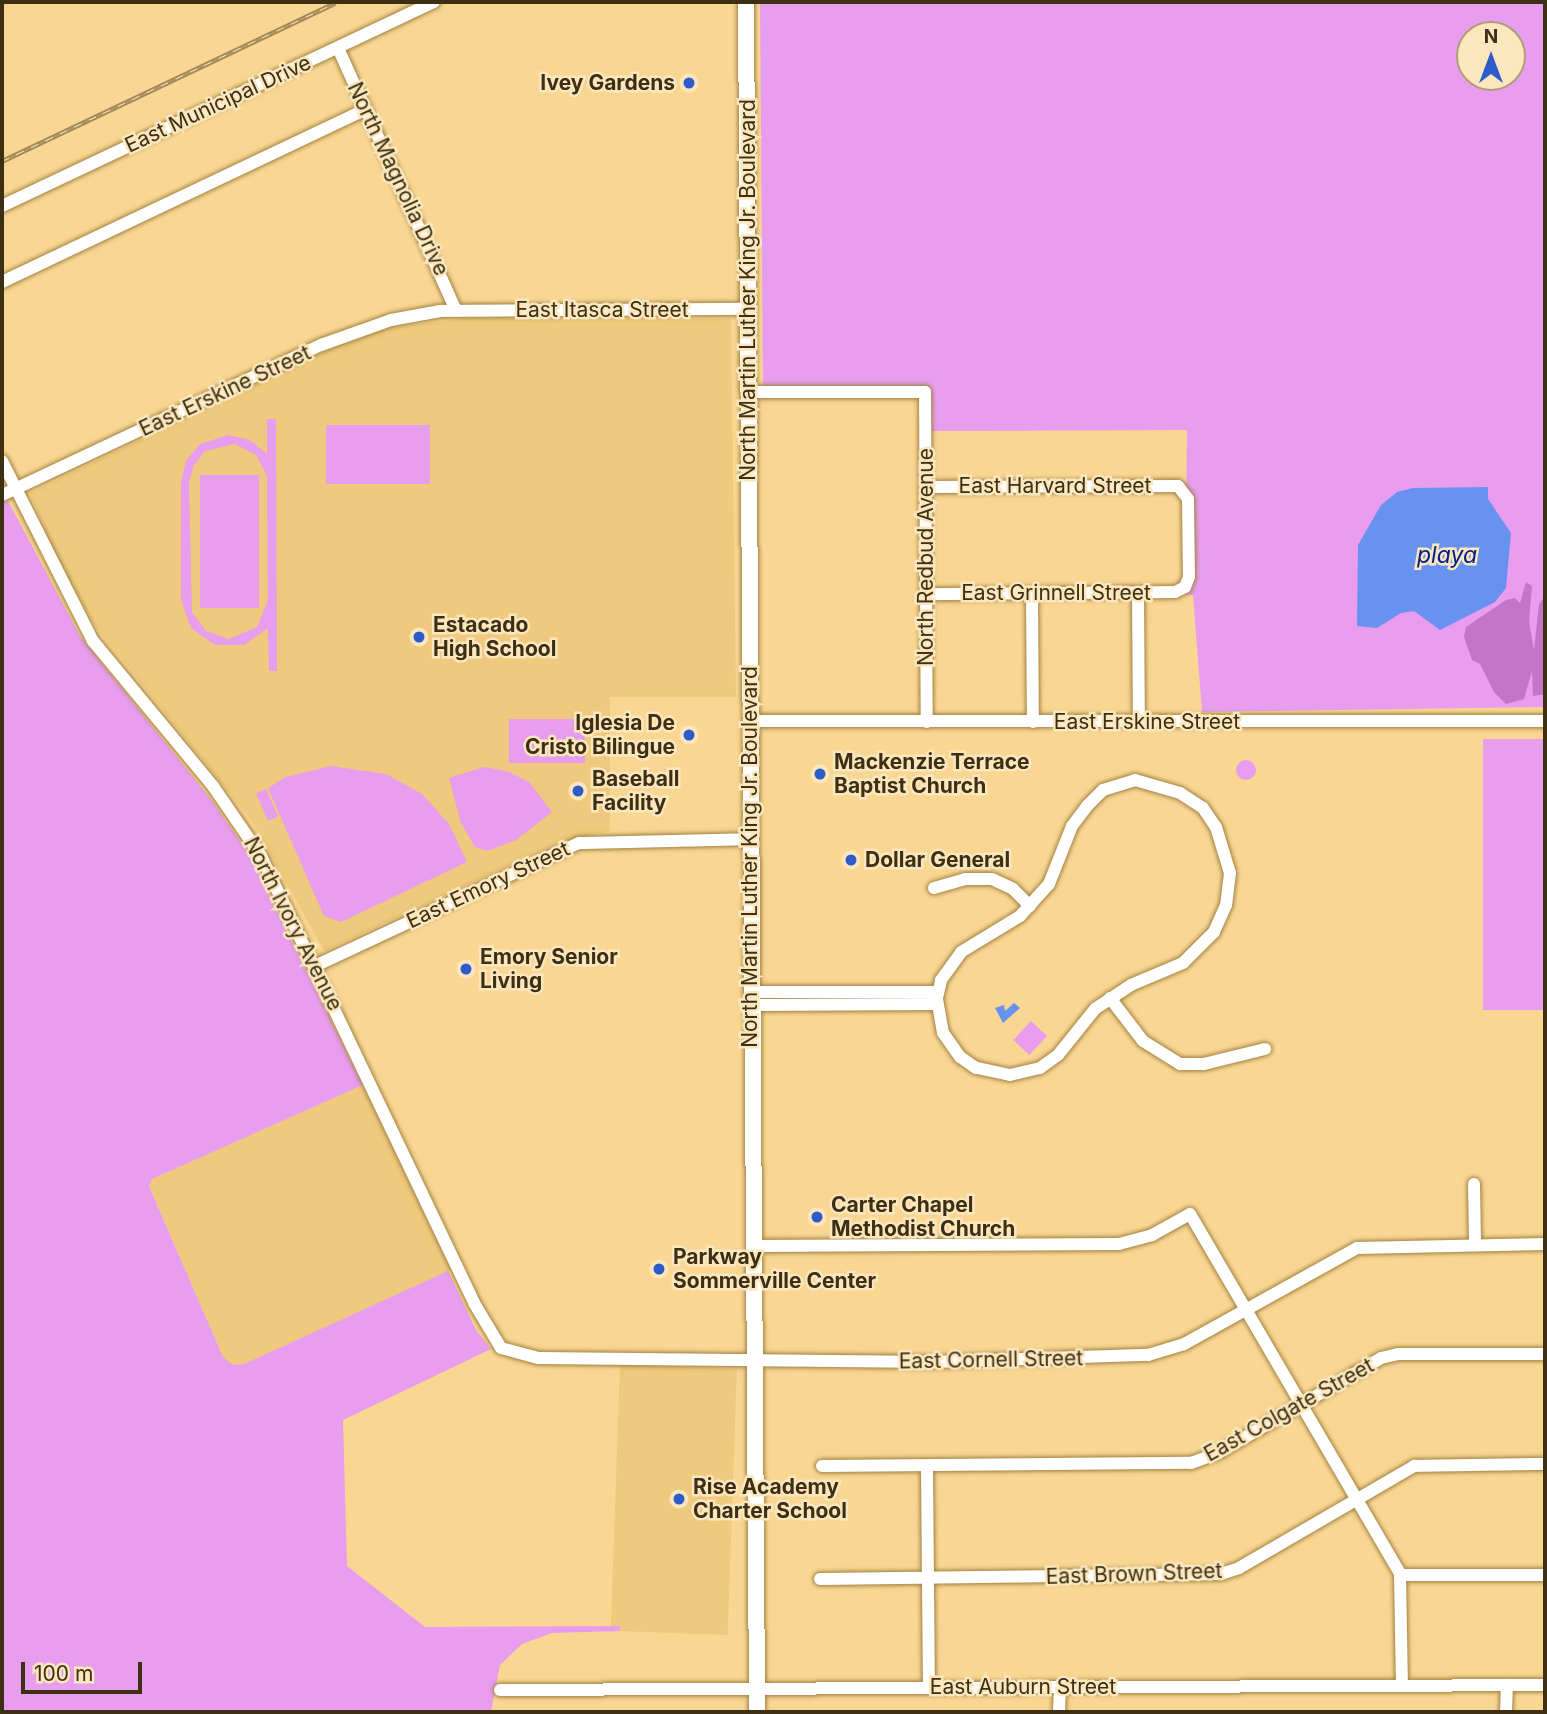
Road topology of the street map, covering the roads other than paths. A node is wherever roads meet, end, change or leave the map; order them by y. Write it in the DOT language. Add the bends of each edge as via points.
graph roads {
  1 [pos="435,2"];
  2 [pos="746,2"];
  3 [pos="338,48"];
  4 [pos="365,110"];
  5 [pos="2,206"];
  6 [pos="2,282"];
  7 [pos="748,309"];
  8 [pos="456,311"];
  9 [pos="748,392"];
  10 [pos="2,461"];
  11 [pos="926,487"];
  12 [pos="15,489"];
  13 [pos="2,495"];
  14 [pos="1185,587"];
  15 [pos="1138,593"];
  16 [pos="926,594"];
  17 [pos="1032,594"];
  18 [pos="750,721"];
  19 [pos="1545,721"];
  20 [pos="927,722"];
  21 [pos="1033,722"];
  22 [pos="1139,722"];
  23 [pos="752,839"];
  24 [pos="934,888"];
  25 [pos="1030,906"];
  26 [pos="317,965"];
  27 [pos="937,998"];
  28 [pos="1110,998"];
  29 [pos="751,999"];
  30 [pos="1265,1049"];
  31 [pos="1474,1184"];
  32 [pos="1475,1244"];
  33 [pos="1545,1244"];
  34 [pos="752,1245"];
  35 [pos="458,1269"];
  36 [pos="1246,1309"];
  37 [pos="1545,1354"];
  38 [pos="752,1358"];
  39 [pos="1302,1404"];
  40 [pos="1545,1464"];
  41 [pos="822,1466"];
  42 [pos="927,1467"];
  43 [pos="1357,1499"];
  44 [pos="1545,1574"];
  45 [pos="1400,1575"];
  46 [pos="928,1577"];
  47 [pos="820,1579"];
  48 [pos="1507,1685"];
  49 [pos="1545,1685"];
  50 [pos="1402,1686"];
  51 [pos="1060,1687"];
  52 [pos="929,1688"];
  53 [pos="757,1689"];
  54 [pos="500,1690"];
  55 [pos="757,1712"];
  56 [pos="1059,1712"];
  57 [pos="1506,1712"];
  1 -- 3 [label="street, East Municipal Drive"];
  2 -- 7 [label="main road, North Martin Luther King Jr. Boulevard"];
  3 -- 4 [label="street, North Magnolia Drive"];
  3 -- 5 [label="street, East Municipal Drive"];
  4 -- 6 [label="street"];
  4 -- 8 [label="street, North Magnolia Drive"];
  7 -- 8 [label="street, East Itasca Street"];
  7 -- 9 [label="main road, North Martin Luther King Jr. Boulevard"];
  8 -- 12 [label="street, East Erskine Street" via="391,320 347,334"];
  9 -- 11 [label="street, North Redbud Avenue" via="925,392"];
  9 -- 18 [label="main road, North Martin Luther King Jr. Boulevard"];
  10 -- 12 [label="street, North Ivory Avenue"];
  11 -- 14 [label="street, East Harvard Street" via="1184,489 1189,564"];
  11 -- 16 [label="street, North Redbud Avenue"];
  12 -- 13 [label="street, East Erskine Street"];
  12 -- 26 [label="street, North Ivory Avenue" via="93,640 245,830"];
  14 -- 15 [label="street, East Grinnell Street" via="1175,592"];
  15 -- 17 [label="street, East Grinnell Street"];
  15 -- 22 [label="street"];
  16 -- 17 [label="street, East Grinnell Street"];
  16 -- 20 [label="street, North Redbud Avenue"];
  17 -- 21 [label="street"];
  18 -- 20 [label="street, East Erskine Street"];
  18 -- 23 [label="main road, North Martin Luther King Jr. Boulevard"];
  19 -- 22 [label="street, East Erskine Street"];
  20 -- 21 [label="street, East Erskine Street"];
  21 -- 22 [label="street, East Erskine Street"];
  23 -- 26 [label="street, East Emory Street" via="579,843"];
  23 -- 29 [label="main road, North Martin Luther King Jr. Boulevard"];
  24 -- 25 [label="street" via="965,879 992,879 1013,889"];
  25 -- 27 [label="street" via="957,955"];
  25 -- 28 [label="street" via="1055,873 1076,819 1103,790 1126,781 1152,782 1172,788 1203,808 1229,860 1228,895 1221,919 1183,963"];
  26 -- 35 [label="street, North Ivory Avenue"];
  27 -- 28 [label="street" via="943,1033 960,1057 984,1072 1010,1075 1050,1062"];
  27 -- 29 [label="street"];
  28 -- 30 [label="street" via="1143,1041 1180,1064 1204,1064"];
  29 -- 34 [label="main road, North Martin Luther King Jr. Boulevard"];
  31 -- 32 [label="street"];
  32 -- 33 [label="street, East Cornell Street"];
  32 -- 36 [label="street, East Cornell Street" via="1357,1248"];
  34 -- 36 [label="street" via="1119,1244 1152,1235 1190,1214"];
  34 -- 38 [label="main road, North Martin Luther King Jr. Boulevard"];
  35 -- 38 [label="street, East Cornell Street" via="493,1339 501,1348 526,1356"];
  36 -- 38 [label="street, East Cornell Street" via="1184,1345 1148,1355 932,1362"];
  36 -- 39 [label="street"];
  37 -- 39 [label="street, East Colgate Street" via="1391,1356"];
  38 -- 53 [label="main road, North Martin Luther King Jr. Boulevard"];
  39 -- 42 [label="street, East Colgate Street" via="1218,1453 1191,1463"];
  39 -- 43 [label="street"];
  40 -- 43 [label="street, East Brown Street" via="1423,1464"];
  41 -- 42 [label="street, East Colgate Street"];
  42 -- 46 [label="street"];
  43 -- 45 [label="street"];
  43 -- 46 [label="street, East Brown Street" via="1221,1574"];
  44 -- 45 [label="street"];
  45 -- 50 [label="street"];
  46 -- 47 [label="street, East Brown Street"];
  46 -- 52 [label="street"];
  48 -- 49 [label="street, East Auburn Street"];
  48 -- 50 [label="street, East Auburn Street"];
  48 -- 57 [label="street"];
  50 -- 51 [label="street, East Auburn Street"];
  51 -- 52 [label="street, East Auburn Street"];
  51 -- 56 [label="street"];
  52 -- 53 [label="street, East Auburn Street"];
  53 -- 54 [label="street, East Auburn Street"];
  53 -- 55 [label="main road, North Martin Luther King Jr. Boulevard"];
}
